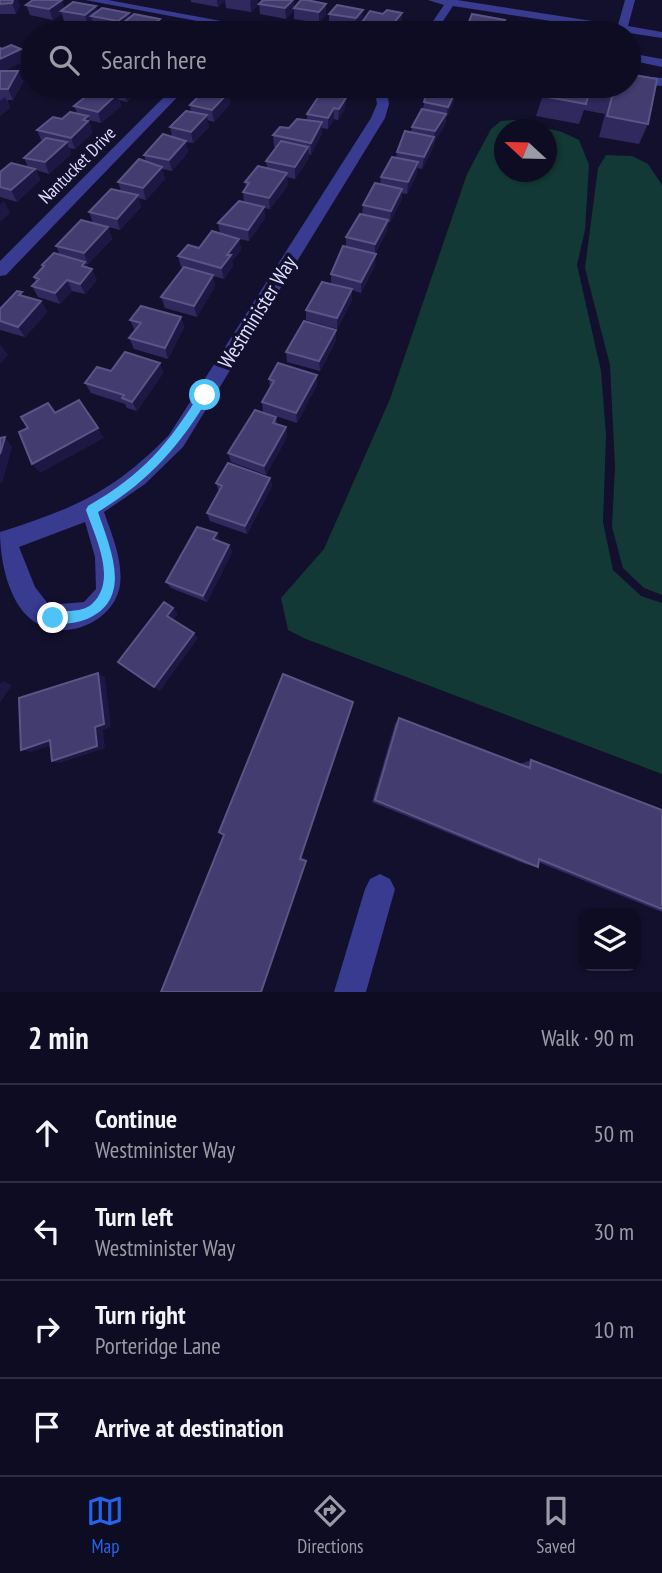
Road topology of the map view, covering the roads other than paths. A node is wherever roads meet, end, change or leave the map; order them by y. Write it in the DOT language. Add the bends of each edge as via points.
graph roads {
  1 [pos="90,0"];
  2 [pos="433,0"];
  3 [pos="630,0"];
  4 [pos="451,1"];
  5 [pos="555,19"];
  6 [pos="194,21"];
  7 [pos="438,21"];
  8 [pos="568,21"];
  9 [pos="624,21"];
  10 [pos="641,32"];
  11 [pos="662,35"];
  12 [pos="641,59"];
  13 [pos="662,63"];
  14 [pos="641,80"];
  15 [pos="662,82"];
  16 [pos="170,98"];
  17 [pos="382,98"];
  18 [pos="0,271"];
  19 [pos="92,510"];
  20 [pos="3,541"];
  21 [pos="380,889"];
  22 [pos="350,992"];
  1 -- 6 [label="street"];
  2 -- 4 [label="street"];
  3 -- 9 [label="street"];
  4 -- 5 [label="street"];
  4 -- 7 [label="street"];
  5 -- 8 [label="street"];
  10 -- 11 [label="street"];
  12 -- 13 [label="street"];
  14 -- 15 [label="street"];
  16 -- 18 [label="street, Nantucket Drive"];
  17 -- 19 [label="street, Westminister Way" via="378,118 176,441 120,494"];
  19 -- 20 [label="street, Westminister Way"];
  19 -- 20 [label="street" via="110,563 110,584 96,609 77,616 53,618 37,611"];
  21 -- 22 [label="street"];
}
